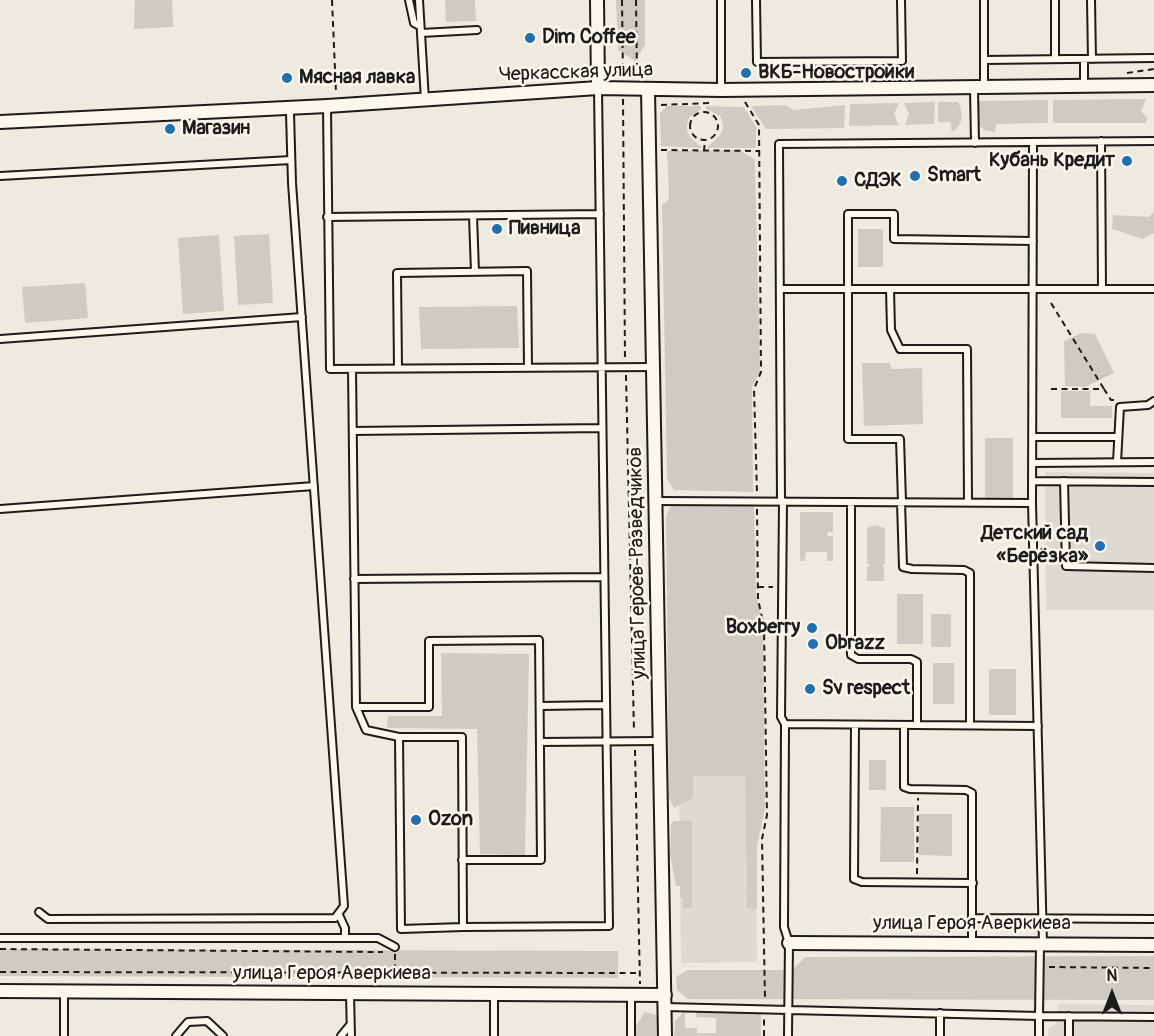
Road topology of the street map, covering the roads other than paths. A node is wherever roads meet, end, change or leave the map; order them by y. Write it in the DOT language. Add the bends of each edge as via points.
graph roads {
  1 [pos="409,0"];
  2 [pos="419,0"];
  3 [pos="597,0"];
  4 [pos="721,0"];
  5 [pos="756,0"];
  6 [pos="901,0"];
  7 [pos="984,0"];
  8 [pos="1055,0"];
  9 [pos="1091,0"];
  10 [pos="420,29"];
  11 [pos="477,30"];
  12 [pos="1092,58"];
  13 [pos="1154,58"];
  14 [pos="1055,59"];
  15 [pos="1084,59"];
  16 [pos="984,60"];
  17 [pos="1154,85"];
  18 [pos="1084,86"];
  19 [pos="979,87"];
  20 [pos="598,88"];
  21 [pos="648,90"];
  22 [pos="721,90"];
  23 [pos="425,100"];
  24 [pos="327,106"];
  25 [pos="290,113"];
  26 [pos="0,122"];
  27 [pos="1101,141"];
  28 [pos="1154,141"];
  29 [pos="975,142"];
  30 [pos="1033,142"];
  31 [pos="291,160"];
  32 [pos="0,176"];
  33 [pos="600,214"];
  34 [pos="473,216"];
  35 [pos="327,217"];
  36 [pos="1033,241"];
  37 [pos="475,272"];
  38 [pos="780,289"];
  39 [pos="847,289"];
  40 [pos="890,289"];
  41 [pos="1033,289"];
  42 [pos="1101,289"];
  43 [pos="1154,289"];
  44 [pos="302,317"];
  45 [pos="0,339"];
  46 [pos="602,366"];
  47 [pos="528,367"];
  48 [pos="655,367"];
  49 [pos="352,369"];
  50 [pos="398,369"];
  51 [pos="1154,401"];
  52 [pos="602,428"];
  53 [pos="352,431"];
  54 [pos="1032,437"];
  55 [pos="1118,437"];
  56 [pos="1118,462"];
  57 [pos="1154,462"];
  58 [pos="1032,463"];
  59 [pos="1032,481"];
  60 [pos="1064,482"];
  61 [pos="1154,482"];
  62 [pos="314,486"];
  63 [pos="657,501"];
  64 [pos="782,501"];
  65 [pos="851,502"];
  66 [pos="901,502"];
  67 [pos="968,502"];
  68 [pos="1032,503"];
  69 [pos="0,509"];
  70 [pos="1154,568"];
  71 [pos="604,577"];
  72 [pos="354,579"];
  73 [pos="605,705"];
  74 [pos="540,706"];
  75 [pos="356,708"];
  76 [pos="785,724"];
  77 [pos="855,725"];
  78 [pos="904,725"];
  79 [pos="917,725"];
  80 [pos="970,725"];
  81 [pos="1038,726"];
  82 [pos="399,737"];
  83 [pos="660,741"];
  84 [pos="540,742"];
  85 [pos="606,742"];
  86 [pos="462,861"];
  87 [pos="973,883"];
  88 [pos="39,912"];
  89 [pos="339,915"];
  90 [pos="972,918"];
  91 [pos="1044,918"];
  92 [pos="1154,918"];
  93 [pos="463,927"];
  94 [pos="0,938"];
  95 [pos="345,938"];
  96 [pos="789,943"];
  97 [pos="972,944"];
  98 [pos="1041,944"];
  99 [pos="1154,945"];
  100 [pos="395,947"];
  101 [pos="0,991"];
  102 [pos="64,992"];
  103 [pos="350,994"];
  104 [pos="494,994"];
  105 [pos="635,995"];
  106 [pos="665,1001"];
  107 [pos="788,1010"];
  108 [pos="940,1013"];
  109 [pos="1039,1016"];
  110 [pos="1069,1016"];
  111 [pos="1154,1017"];
  112 [pos="351,1025"];
  113 [pos="64,1036"];
  114 [pos="176,1036"];
  115 [pos="223,1036"];
  116 [pos="340,1036"];
  117 [pos="351,1036"];
  118 [pos="494,1036"];
  119 [pos="631,1036"];
  120 [pos="665,1036"];
  121 [pos="788,1036"];
  122 [pos="940,1036"];
  123 [pos="1039,1036"];
  124 [pos="1069,1036"];
  1 -- 10 [label="lane" via="414,23"];
  2 -- 10 [label="lane"];
  3 -- 20 [label="street"];
  4 -- 22 [label="lane"];
  5 -- 6 [label="lane" via="757,62 780,62 902,61"];
  7 -- 16 [label="lane"];
  8 -- 14 [label="lane"];
  9 -- 12 [label="lane"];
  10 -- 11 [label="lane"];
  10 -- 23 [label="lane"];
  12 -- 13 [label="lane"];
  12 -- 15 [label="lane"];
  14 -- 15 [label="lane"];
  14 -- 16 [label="lane"];
  15 -- 18 [label="lane"];
  16 -- 19 [label="lane"];
  17 -- 18 [label="street, Черкасская улица"];
  18 -- 19 [label="street, Черкасская улица"];
  19 -- 22 [label="street, Черкасская улица"];
  19 -- 29 [label="lane"];
  20 -- 21 [label="street, Черкасская улица"];
  20 -- 23 [label="street, Черкасская улица"];
  20 -- 33 [label="lane"];
  21 -- 22 [label="street, Черкасская улица"];
  21 -- 48 [label="street, улица Героев-Разведчиков"];
  23 -- 24 [label="street, Черкасская улица"];
  24 -- 26 [label="street, Черкасская улица"];
  24 -- 35 [label="lane"];
  25 -- 31 [label="lane"];
  27 -- 28 [label="lane"];
  27 -- 30 [label="lane"];
  27 -- 42 [label="lane"];
  29 -- 30 [label="lane"];
  29 -- 38 [label="lane" via="779,144"];
  30 -- 36 [label="lane"];
  31 -- 32 [label="lane"];
  31 -- 44 [label="lane"];
  33 -- 34 [label="lane"];
  33 -- 46 [label="lane"];
  34 -- 35 [label="lane"];
  34 -- 37 [label="lane"];
  35 -- 49 [label="lane" via="330,369"];
  36 -- 39 [label="lane" via="894,240 894,214 848,214"];
  36 -- 41 [label="lane"];
  37 -- 47 [label="lane" via="527,272"];
  37 -- 50 [label="lane" via="397,273"];
  38 -- 39 [label="lane"];
  38 -- 64 [label="lane"];
  39 -- 40 [label="lane"];
  39 -- 66 [label="lane" via="848,439 900,439"];
  40 -- 41 [label="lane"];
  40 -- 67 [label="lane" via="891,330 900,349 967,349"];
  41 -- 42 [label="lane"];
  41 -- 54 [label="lane"];
  42 -- 43 [label="lane"];
  44 -- 45 [label="lane"];
  44 -- 62 [label="lane"];
  46 -- 47 [label="lane"];
  46 -- 48 [label="lane"];
  46 -- 52 [label="lane"];
  47 -- 50 [label="lane"];
  48 -- 63 [label="street, улица Героев-Разведчиков"];
  49 -- 50 [label="lane"];
  49 -- 53 [label="lane"];
  51 -- 55 [label="lane" via="1120,407"];
  52 -- 53 [label="lane"];
  52 -- 71 [label="lane"];
  53 -- 72 [label="lane"];
  54 -- 55 [label="lane"];
  54 -- 58 [label="lane"];
  55 -- 56 [label="lane"];
  56 -- 57 [label="lane"];
  56 -- 58 [label="lane"];
  58 -- 59 [label="lane"];
  59 -- 60 [label="lane"];
  59 -- 68 [label="lane"];
  60 -- 61 [label="lane"];
  60 -- 70 [label="lane" via="1066,566"];
  62 -- 69 [label="lane"];
  62 -- 89 [label="lane" via="344,906"];
  63 -- 64 [label="lane"];
  63 -- 83 [label="street, улица Героев-Разведчиков"];
  64 -- 65 [label="lane"];
  64 -- 76 [label="lane" via="781,717"];
  65 -- 66 [label="lane"];
  65 -- 79 [label="lane" via="851,655 858,659 917,662"];
  66 -- 67 [label="lane"];
  66 -- 80 [label="lane" via="903,567 970,573"];
  67 -- 68 [label="lane"];
  68 -- 81 [label="lane"];
  71 -- 72 [label="lane"];
  71 -- 73 [label="lane"];
  72 -- 75 [label="lane"];
  73 -- 74 [label="lane"];
  73 -- 85 [label="lane"];
  74 -- 75 [label="lane" via="539,640 429,641 429,707"];
  74 -- 84 [label="lane"];
  75 -- 82 [label="lane" via="366,730"];
  76 -- 77 [label="lane"];
  76 -- 96 [label="lane" via="784,927"];
  77 -- 78 [label="lane"];
  77 -- 87 [label="lane" via="854,879"];
  78 -- 79 [label="lane"];
  78 -- 87 [label="lane" via="904,787 972,793"];
  79 -- 80 [label="lane"];
  80 -- 81 [label="lane"];
  81 -- 91 [label="lane"];
  82 -- 86 [label="lane" via="462,737"];
  82 -- 93 [label="lane" via="401,929"];
  83 -- 85 [label="lane"];
  83 -- 106 [label="street, улица Героев-Разведчиков"];
  84 -- 85 [label="lane"];
  84 -- 86 [label="lane" via="541,860"];
  85 -- 93 [label="lane" via="609,926"];
  86 -- 93 [label="lane"];
  87 -- 90 [label="lane"];
  88 -- 89 [label="lane" via="48,919"];
  89 -- 95 [label="lane"];
  90 -- 91 [label="lane"];
  90 -- 97 [label="lane"];
  91 -- 92 [label="lane"];
  91 -- 98 [label="lane"];
  94 -- 95 [label="lane"];
  95 -- 100 [label="lane" via="378,938"];
  96 -- 97 [label="street, улица Героя Аверкиева"];
  96 -- 107 [label="lane"];
  97 -- 98 [label="street, улица Героя Аверкиева"];
  98 -- 99 [label="street, улица Героя Аверкиева"];
  98 -- 109 [label="lane"];
  101 -- 102 [label="street, улица Героя Аверкиева"];
  102 -- 103 [label="street, улица Героя Аверкиева"];
  102 -- 113 [label="lane"];
  103 -- 104 [label="street, улица Героя Аверкиева"];
  103 -- 112 [label="lane"];
  104 -- 105 [label="street, улица Героя Аверкиева"];
  104 -- 118 [label="lane"];
  105 -- 106 [label="street, улица Героя Аверкиева"];
  105 -- 119 [label="lane"];
  106 -- 107 [label="lane"];
  106 -- 120 [label="street, улица Героев-Разведчиков"];
  107 -- 108 [label="lane"];
  107 -- 121 [label="lane"];
  108 -- 109 [label="lane"];
  108 -- 122 [label="lane"];
  109 -- 110 [label="lane"];
  109 -- 123 [label="lane"];
  110 -- 111 [label="lane"];
  110 -- 124 [label="lane"];
  112 -- 116 [label="lane"];
  112 -- 117 [label="lane"];
  114 -- 115 [label="lane" via="188,1022 207,1021"];
}
